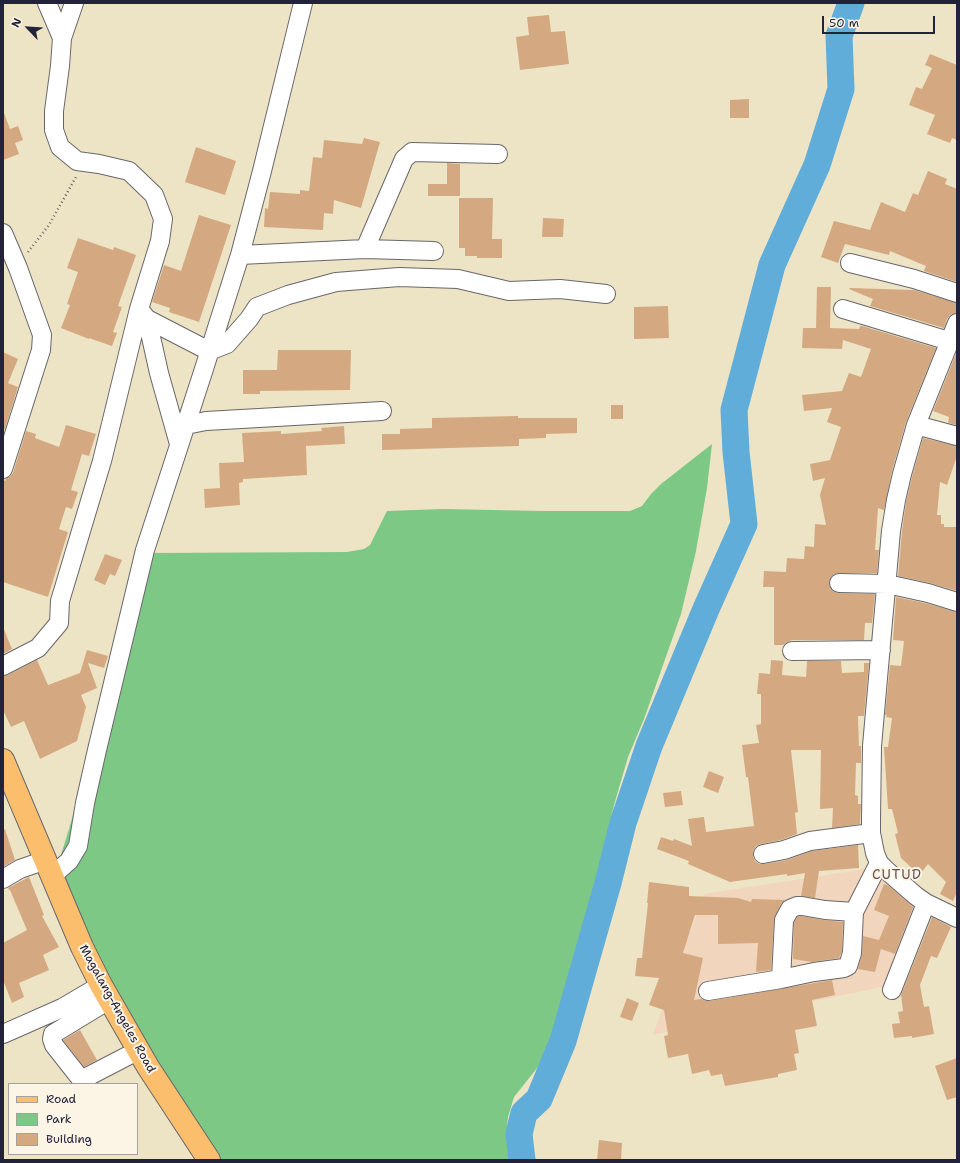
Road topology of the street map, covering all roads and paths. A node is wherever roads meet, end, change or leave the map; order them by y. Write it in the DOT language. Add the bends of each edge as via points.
graph roads {
  1 [pos="47,3"];
  2 [pos="74,3"];
  3 [pos="303,3"];
  4 [pos="62,38"];
  5 [pos="498,154"];
  6 [pos="77,160"];
  7 [pos="3,234"];
  8 [pos="365,249"];
  9 [pos="434,251"];
  10 [pos="240,255"];
  11 [pos="850,263"];
  12 [pos="18,268"];
  13 [pos="957,293"];
  14 [pos="606,294"];
  15 [pos="844,309"];
  16 [pos="143,314"];
  17 [pos="957,323"];
  18 [pos="949,341"];
  19 [pos="209,351"];
  20 [pos="382,411"];
  21 [pos="186,424"];
  22 [pos="916,425"];
  23 [pos="957,436"];
  24 [pos="179,444"];
  25 [pos="3,469"];
  26 [pos="839,583"];
  27 [pos="887,584"];
  28 [pos="957,602"];
  29 [pos="881,650"];
  30 [pos="792,651"];
  31 [pos="3,666"];
  32 [pos="3,760"];
  33 [pos="872,833"];
  34 [pos="763,854"];
  35 [pos="879,863"];
  36 [pos="49,868"];
  37 [pos="3,879"];
  38 [pos="926,903"];
  39 [pos="854,912"];
  40 [pos="957,918"];
  41 [pos="781,979"];
  42 [pos="892,990"];
  43 [pos="708,991"];
  44 [pos="105,992"];
  45 [pos="3,1034"];
  46 [pos="139,1050"];
  47 [pos="209,1160"];
  1 -- 4 [label="street"];
  2 -- 4 [label="street"];
  3 -- 10 [label="street"];
  4 -- 6 [label="street" via="54,130 60,147"];
  5 -- 8 [label="street" via="412,152 404,159"];
  6 -- 12 [label="path" via="77,176 49,225"];
  6 -- 16 [label="street" via="129,171 154,195 163,219"];
  7 -- 12 [label="street"];
  8 -- 9 [label="street"];
  8 -- 10 [label="street"];
  10 -- 19 [label="street"];
  11 -- 13 [label="street"];
  12 -- 25 [label="street" via="42,335 41,350"];
  14 -- 19 [label="street" via="560,289 509,291 458,279 399,277 336,282 256,307 227,344"];
  15 -- 18 [label="street"];
  16 -- 19 [label="street"];
  16 -- 24 [label="street"];
  16 -- 31 [label="street" via="60,601 59,623 38,648"];
  17 -- 18 [label="street"];
  18 -- 22 [label="street"];
  19 -- 21 [label="street"];
  20 -- 21 [label="street"];
  21 -- 24 [label="street"];
  22 -- 23 [label="street"];
  22 -- 27 [label="street" via="896,500"];
  24 -- 36 [label="street" via="144,550 85,803 78,846 69,861"];
  26 -- 27 [label="street"];
  27 -- 28 [label="street"];
  27 -- 29 [label="street"];
  29 -- 30 [label="street"];
  29 -- 33 [label="street" via="872,746"];
  32 -- 36 [label="main road, Magalang-Angeles Road"];
  33 -- 34 [label="street" via="810,841"];
  33 -- 35 [label="street"];
  35 -- 38 [label="street"];
  35 -- 39 [label="street"];
  36 -- 37 [label="street" via="20,869"];
  36 -- 44 [label="main road, Magalang-Angeles Road" via="82,947"];
  38 -- 40 [label="street"];
  38 -- 42 [label="street"];
  39 -- 41 [label="street" via="852,953 848,966"];
  39 -- 41 [label="street" via="802,906 790,909 784,920"];
  41 -- 43 [label="street"];
  44 -- 45 [label="street"];
  44 -- 46 [label="main road, Magalang-Angeles Road"];
  44 -- 46 [label="street" via="54,1034 54,1045 80,1078 85,1078"];
  46 -- 47 [label="main road, Magalang-Angeles Road"];
}
